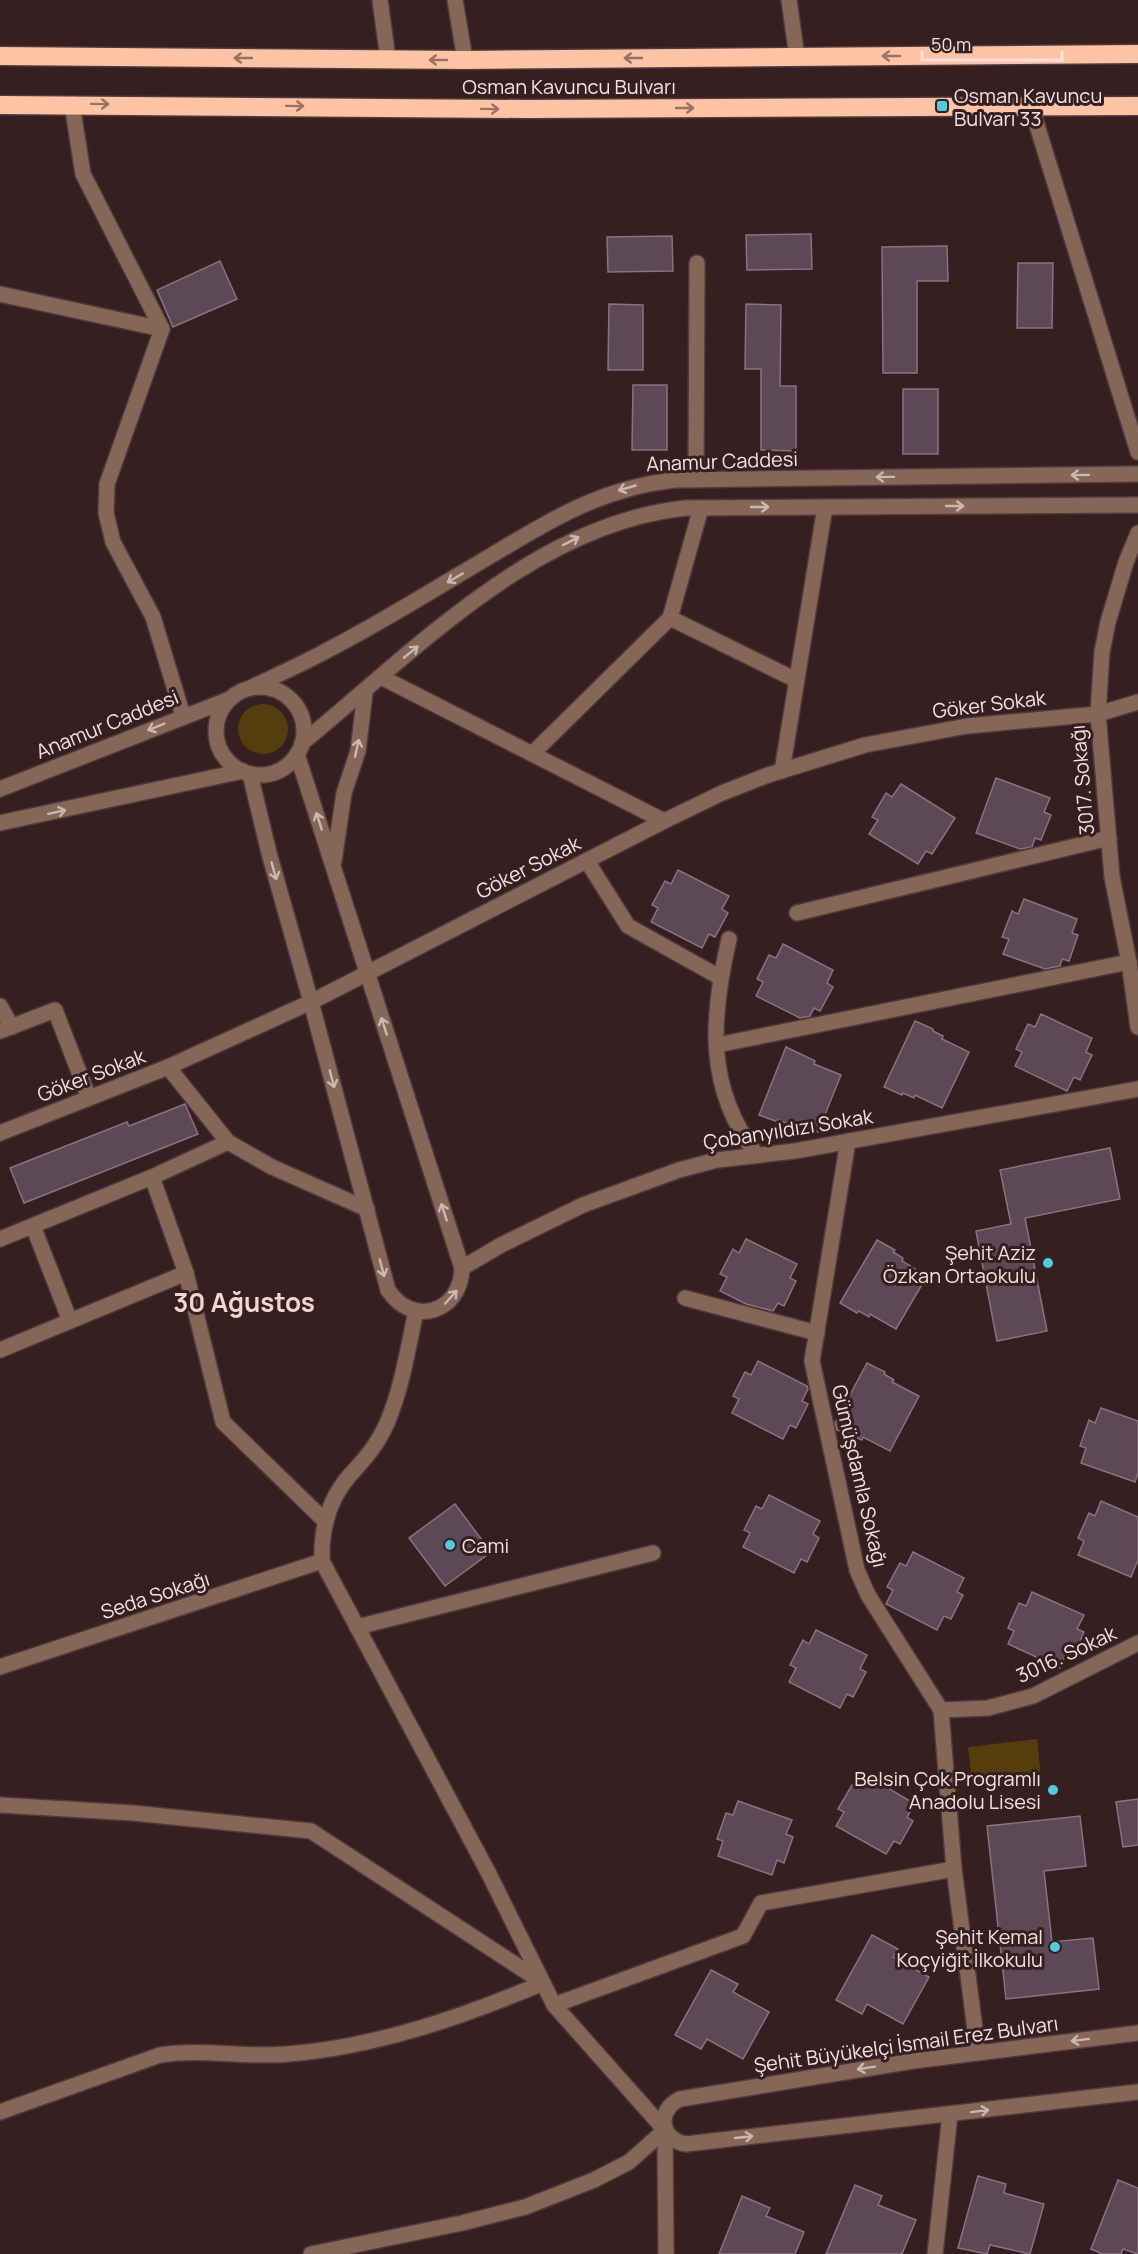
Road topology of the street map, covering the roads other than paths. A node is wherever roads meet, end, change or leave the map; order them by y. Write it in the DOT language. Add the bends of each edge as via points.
graph roads {
  1 [pos="380,0"];
  2 [pos="455,0"];
  3 [pos="789,0"];
  4 [pos="1138,54"];
  5 [pos="0,57"];
  6 [pos="797,57"];
  7 [pos="388,59"];
  8 [pos="465,60"];
  9 [pos="72,104"];
  10 [pos="0,105"];
  11 [pos="1138,105"];
  12 [pos="1031,106"];
  13 [pos="697,263"];
  14 [pos="0,294"];
  15 [pos="162,329"];
  16 [pos="1138,452"];
  17 [pos="1138,474"];
  18 [pos="696,480"];
  19 [pos="1138,505"];
  20 [pos="825,507"];
  21 [pos="700,508"];
  22 [pos="1138,533"];
  23 [pos="670,618"];
  24 [pos="381,677"];
  25 [pos="796,680"];
  26 [pos="250,688"];
  27 [pos="365,693"];
  28 [pos="230,699"];
  29 [pos="1138,702"];
  30 [pos="1098,714"];
  31 [pos="183,716"];
  32 [pos="300,748"];
  33 [pos="532,754"];
  34 [pos="782,771"];
  35 [pos="247,772"];
  36 [pos="0,789"];
  37 [pos="664,821"];
  38 [pos="0,823"];
  39 [pos="1109,838"];
  40 [pos="587,861"];
  41 [pos="333,867"];
  42 [pos="797,913"];
  43 [pos="729,939"];
  44 [pos="1129,962"];
  45 [pos="368,974"];
  46 [pos="721,978"];
  47 [pos="311,1002"];
  48 [pos="0,1006"];
  49 [pos="1138,1027"];
  50 [pos="6,1029"];
  51 [pos="717,1045"];
  52 [pos="168,1067"];
  53 [pos="1138,1089"];
  54 [pos="89,1098"];
  55 [pos="0,1133"];
  56 [pos="849,1141"];
  57 [pos="228,1142"];
  58 [pos="756,1154"];
  59 [pos="152,1177"];
  60 [pos="367,1209"];
  61 [pos="33,1226"];
  62 [pos="0,1239"];
  63 [pos="462,1268"];
  64 [pos="186,1273"];
  65 [pos="685,1298"];
  66 [pos="416,1311"];
  67 [pos="70,1321"];
  68 [pos="817,1332"];
  69 [pos="0,1350"];
  70 [pos="325,1521"];
  71 [pos="653,1552"];
  72 [pos="322,1561"];
  73 [pos="357,1627"];
  74 [pos="1138,1643"];
  75 [pos="0,1667"];
  76 [pos="941,1710"];
  77 [pos="0,1805"];
  78 [pos="954,1869"];
  79 [pos="543,1983"];
  80 [pos="554,2006"];
  81 [pos="1138,2033"];
  82 [pos="978,2052"];
  83 [pos="1138,2092"];
  84 [pos="0,2112"];
  85 [pos="950,2114"];
  86 [pos="665,2130"];
  87 [pos="334,2252"];
  88 [pos="311,2254"];
  89 [pos="666,2254"];
  90 [pos="935,2254"];
  1 -- 7 [label="street"];
  2 -- 8 [label="street"];
  3 -- 6 [label="street"];
  4 -- 6 [label="highway, Osman Kavuncu Bulvarı, one-way"];
  7 -- 5 [label="highway, Osman Kavuncu Bulvarı, one-way"];
  6 -- 8 [label="highway, Osman Kavuncu Bulvarı, one-way"];
  8 -- 7 [label="highway, Osman Kavuncu Bulvarı, one-way"];
  9 -- 10 [label="highway, Osman Kavuncu Bulvarı"];
  9 -- 12 [label="highway, Osman Kavuncu Bulvarı, one-way" via="526,109"];
  9 -- 15 [label="street" via="83,174"];
  11 -- 12 [label="highway, Osman Kavuncu Bulvarı"];
  12 -- 16 [label="street"];
  13 -- 18 [label="street"];
  14 -- 15 [label="street"];
  15 -- 31 [label="street" via="107,484 106,513 113,542 153,617"];
  17 -- 18 [label="street, Anamur Caddesi, one-way"];
  18 -- 26 [label="street, Anamur Caddesi, one-way" via="633,486 560,516 334,647"];
  20 -- 19 [label="street, one-way"];
  21 -- 20 [label="street, one-way"];
  20 -- 25 [label="street"];
  21 -- 23 [label="street"];
  24 -- 21 [label="street, one-way" via="486,594 569,542 634,516"];
  22 -- 30 [label="street, 3017. Sokağı" via="1108,622"];
  23 -- 25 [label="street"];
  23 -- 33 [label="street"];
  24 -- 27 [label="street"];
  24 -- 33 [label="street"];
  25 -- 34 [label="street"];
  26 -- 28 [label="street"];
  26 -- 32 [label="street" via="273,689 292,700 303,721"];
  27 -- 32 [label="street"];
  41 -- 27 [label="street, one-way" via="341,809 358,751"];
  28 -- 31 [label="street, Anamur Caddesi"];
  28 -- 35 [label="street" via="218,717 216,738 225,758"];
  29 -- 30 [label="street, Göker Sokak"];
  30 -- 34 [label="street, Göker Sokak" via="916,734"];
  30 -- 39 [label="street, 3017. Sokağı"];
  31 -- 36 [label="street, Anamur Caddesi, one-way"];
  32 -- 35 [label="street" via="290,762 272,773"];
  41 -- 32 [label="street, one-way"];
  33 -- 37 [label="street"];
  34 -- 37 [label="street, Göker Sokak"];
  38 -- 35 [label="street, one-way"];
  35 -- 47 [label="street, one-way"];
  37 -- 40 [label="street, Göker Sokak"];
  39 -- 42 [label="street"];
  39 -- 44 [label="street, 3017. Sokağı" via="1112,877"];
  40 -- 45 [label="street, Göker Sokak"];
  40 -- 46 [label="street" via="628,926"];
  41 -- 45 [label="street"];
  43 -- 46 [label="street"];
  44 -- 49 [label="street, 3017. Sokağı"];
  44 -- 51 [label="street"];
  45 -- 47 [label="street, Göker Sokak"];
  63 -- 45 [label="street, one-way"];
  46 -- 51 [label="street"];
  47 -- 52 [label="street, Göker Sokak"];
  47 -- 60 [label="street, one-way"];
  48 -- 50 [label="street"];
  50 -- 54 [label="street" via="55,1010"];
  51 -- 58 [label="street" via="725,1099"];
  52 -- 54 [label="street, Göker Sokak"];
  52 -- 57 [label="street"];
  53 -- 56 [label="street, Çobanyıldızı Sokak"];
  54 -- 55 [label="street, Göker Sokak"];
  56 -- 58 [label="street, Çobanyıldızı Sokak"];
  56 -- 68 [label="street, Gümüşdamla Sokağı"];
  57 -- 59 [label="street"];
  57 -- 60 [label="street" via="272,1167"];
  58 -- 63 [label="street, Çobanyıldızı Sokak" via="717,1160 631,1186 542,1224"];
  59 -- 61 [label="street"];
  59 -- 64 [label="street"];
  60 -- 66 [label="street, one-way" via="388,1290 399,1304"];
  61 -- 62 [label="street"];
  61 -- 67 [label="street"];
  66 -- 63 [label="street, one-way" via="434,1310 450,1301 460,1286"];
  64 -- 67 [label="street"];
  64 -- 70 [label="street" via="223,1422"];
  65 -- 68 [label="street"];
  66 -- 70 [label="street" via="388,1421 371,1452 341,1487"];
  67 -- 69 [label="street"];
  68 -- 76 [label="street, Gümüşdamla Sokağı" via="812,1361 857,1570 868,1595"];
  70 -- 72 [label="street"];
  71 -- 73 [label="street"];
  72 -- 73 [label="street"];
  72 -- 75 [label="street, Seda Sokağı"];
  73 -- 79 [label="street"];
  74 -- 76 [label="street, 3016. Sokak" via="1033,1696 987,1708"];
  76 -- 78 [label="street, Gümüşdamla Sokağı"];
  77 -- 79 [label="street" via="144,1814 311,1831"];
  78 -- 80 [label="street" via="761,1903 743,1936"];
  78 -- 82 [label="street, Gümüşdamla Sokağı"];
  79 -- 80 [label="street"];
  79 -- 84 [label="street" via="454,2018 362,2042 273,2055 160,2055"];
  80 -- 86 [label="street"];
  81 -- 82 [label="street, Şehit Büyükelçi İsmail Erez Bulvarı, one-way"];
  82 -- 86 [label="street, Şehit Büyükelçi İsmail Erez Bulvarı, one-way" via="680,2099 665,2112"];
  85 -- 83 [label="street, one-way"];
  86 -- 85 [label="street, one-way" via="674,2140 686,2144"];
  85 -- 90 [label="street"];
  86 -- 87 [label="street" via="629,2162 546,2200 483,2219"];
  86 -- 89 [label="street"];
  87 -- 88 [label="street"];
}
